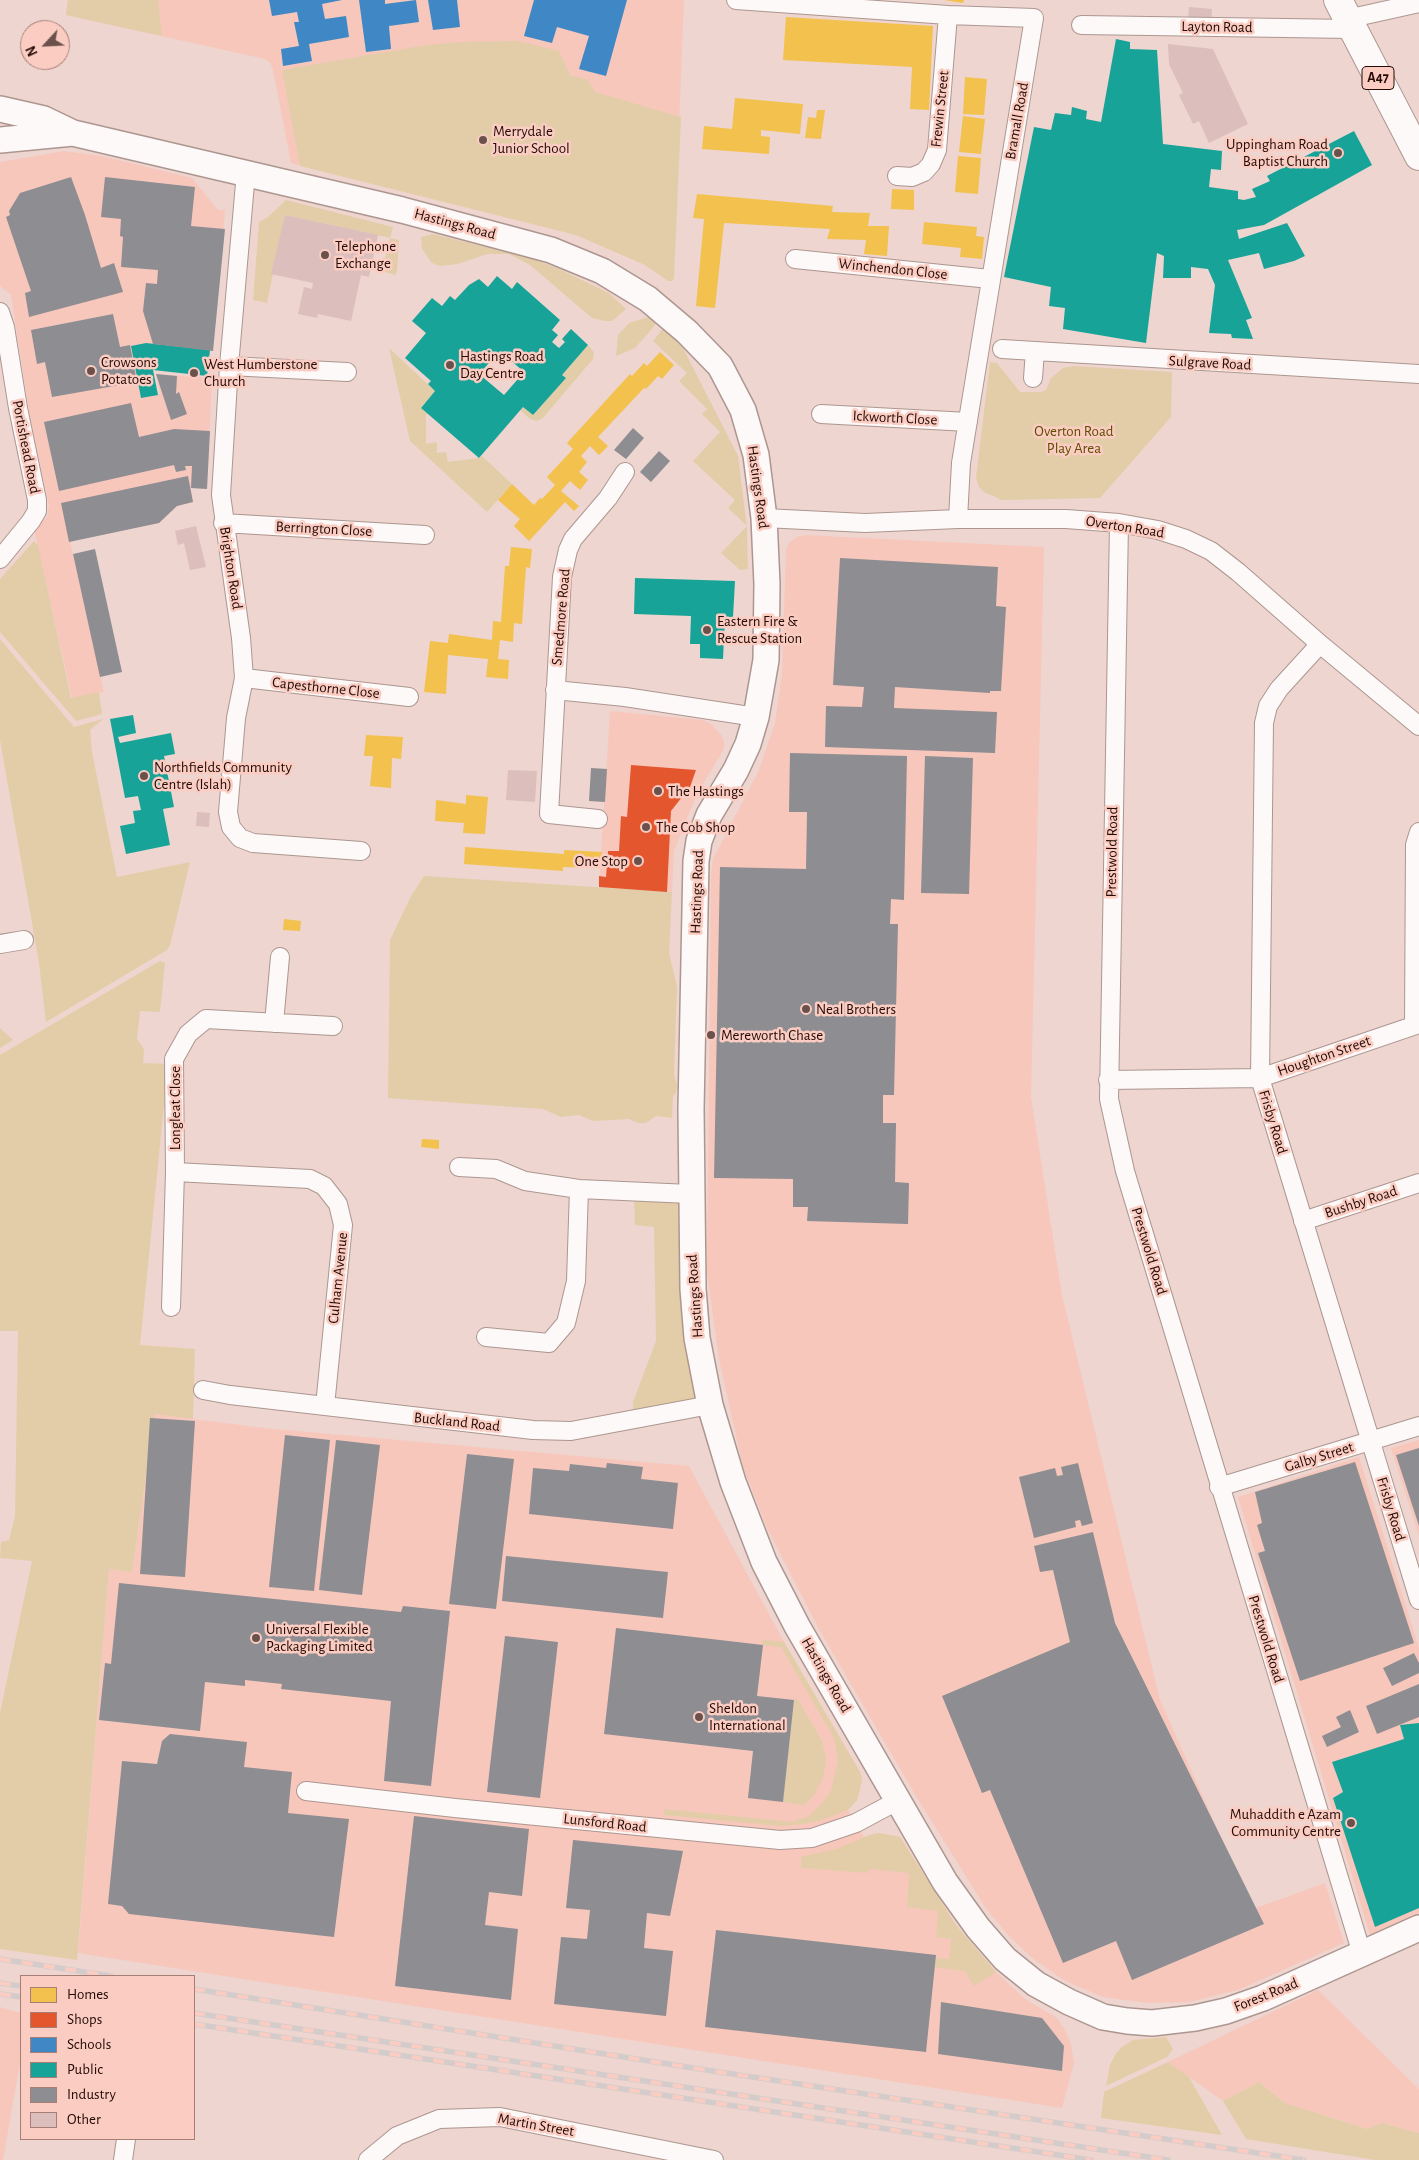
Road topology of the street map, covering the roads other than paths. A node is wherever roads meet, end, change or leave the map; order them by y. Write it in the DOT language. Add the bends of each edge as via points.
graph roads {
  1 [pos="736,0"];
  2 [pos="1419,3"];
  3 [pos="948,15"];
  4 [pos="1346,16"];
  5 [pos="1081,25"];
  6 [pos="0,109"];
  7 [pos="0,129"];
  8 [pos="73,133"];
  9 [pos="0,140"];
  10 [pos="1419,156"];
  11 [pos="246,172"];
  12 [pos="897,176"];
  13 [pos="796,259"];
  14 [pos="990,279"];
  15 [pos="0,312"];
  16 [pos="1002,349"];
  17 [pos="1035,351"];
  18 [pos="229,366"];
  19 [pos="347,372"];
  20 [pos="1419,374"];
  21 [pos="1032,378"];
  22 [pos="821,414"];
  23 [pos="968,422"];
  24 [pos="625,472"];
  25 [pos="764,518"];
  26 [pos="958,519"];
  27 [pos="223,523"];
  28 [pos="1119,523"];
  29 [pos="425,535"];
  30 [pos="0,559"];
  31 [pos="1320,644"];
  32 [pos="244,678"];
  33 [pos="555,690"];
  34 [pos="409,697"];
  35 [pos="756,718"];
  36 [pos="1419,726"];
  37 [pos="598,819"];
  38 [pos="1419,832"];
  39 [pos="361,852"];
  40 [pos="24,940"];
  41 [pos="0,944"];
  42 [pos="280,956"];
  43 [pos="274,1023"];
  44 [pos="1416,1024"];
  45 [pos="333,1026"];
  46 [pos="1260,1078"];
  47 [pos="1108,1080"];
  48 [pos="459,1167"];
  49 [pos="176,1172"];
  50 [pos="1419,1183"];
  51 [pos="579,1190"];
  52 [pos="690,1194"];
  53 [pos="1303,1221"];
  54 [pos="171,1307"];
  55 [pos="486,1337"];
  56 [pos="203,1390"];
  57 [pos="710,1405"];
  58 [pos="325,1406"];
  59 [pos="1419,1426"];
  60 [pos="1370,1442"];
  61 [pos="1219,1487"];
  62 [pos="1419,1600"];
  63 [pos="306,1791"];
  64 [pos="897,1801"];
  65 [pos="1419,1928"];
  66 [pos="1362,1954"];
  67 [pos="1103,2017"];
  68 [pos="126,2140"];
  69 [pos="684,2157"];
  70 [pos="123,2160"];
  71 [pos="368,2160"];
  72 [pos="714,2160"];
  1 -- 3 [label="street, Bramall Road"];
  2 -- 4 [label="street, Layton Road"];
  3 -- 12 [label="street, Frewin Street" via="937,150 924,172 912,177"];
  3 -- 14 [label="street, Bramall Road" via="1034,18"];
  4 -- 5 [label="street, Layton Road"];
  4 -- 10 [label="main road, A47"];
  6 -- 8 [label="street" via="44,119"];
  7 -- 8 [label="street"];
  8 -- 9 [label="street, Hastings Road"];
  8 -- 11 [label="street, Hastings Road"];
  11 -- 18 [label="street, Brighton Road"];
  11 -- 25 [label="street, Hastings Road" via="551,250 602,270 648,299 720,366 743,410 756,455"];
  13 -- 14 [label="street, Winchendon Close"];
  14 -- 23 [label="street, Bramall Road"];
  15 -- 30 [label="street, Portishead Road" via="37,500 37,511 32,521"];
  16 -- 17 [label="street, Sulgrave Road"];
  17 -- 20 [label="street, Sulgrave Road"];
  17 -- 21 [label="street"];
  18 -- 19 [label="street"];
  18 -- 27 [label="street, Brighton Road" via="221,495"];
  22 -- 23 [label="street, Ickworth Close"];
  23 -- 26 [label="street, Bramall Road" via="961,462"];
  24 -- 33 [label="street, Smedmore Road" via="568,550 562,577"];
  25 -- 26 [label="street, Overton Road" via="865,523"];
  25 -- 35 [label="street, Hastings Road" via="766,660"];
  26 -- 28 [label="street, Overton Road" via="1030,518"];
  27 -- 29 [label="street, Berrington Close"];
  27 -- 32 [label="street, Brighton Road"];
  28 -- 31 [label="street, Overton Road" via="1158,530 1211,552"];
  28 -- 47 [label="street, Prestwold Road"];
  31 -- 36 [label="street, Overton Road"];
  31 -- 46 [label="street, Frisby Road" via="1268,706 1264,724"];
  32 -- 34 [label="street, Capesthorne Close"];
  32 -- 39 [label="street, Brighton Road" via="236,718 228,812 234,832 240,838 260,844"];
  33 -- 35 [label="street" via="624,697"];
  33 -- 37 [label="street, Smedmore Road" via="549,814"];
  35 -- 52 [label="street, Hastings Road" via="736,770 709,815 699,841 696,861"];
  38 -- 44 [label="street" via="1415,845"];
  40 -- 41 [label="street"];
  42 -- 43 [label="street"];
  43 -- 45 [label="street, Longleat Close"];
  43 -- 49 [label="street, Longleat Close" via="206,1019 188,1034 174,1059"];
  44 -- 46 [label="street, Houghton Street"];
  46 -- 47 [label="street, Houghton Street"];
  46 -- 53 [label="street, Frisby Road"];
  47 -- 61 [label="street, Prestwold Road" via="1113,1125 1125,1171"];
  48 -- 51 [label="street" via="496,1169 525,1182"];
  49 -- 54 [label="street, Longleat Close"];
  49 -- 58 [label="street, Culham Avenue" via="310,1179 324,1186 338,1204 343,1225"];
  50 -- 53 [label="street, Bushby Road"];
  51 -- 52 [label="street"];
  51 -- 55 [label="street" via="576,1281 566,1323 549,1343"];
  52 -- 57 [label="street, Hastings Road" via="697,1338"];
  53 -- 60 [label="street, Frisby Road"];
  56 -- 58 [label="street, Buckland Road"];
  57 -- 58 [label="street, Buckland Road" via="572,1431 533,1430"];
  57 -- 64 [label="street, Hastings Road" via="733,1482 764,1562"];
  59 -- 60 [label="street, Galby Street"];
  60 -- 61 [label="street, Galby Street"];
  60 -- 62 [label="street, Frisby Road"];
  61 -- 66 [label="street, Prestwold Road"];
  63 -- 64 [label="street, Lunsford Road" via="780,1840 812,1838 856,1823"];
  64 -- 67 [label="street, Hastings Road" via="945,1882 978,1928 1005,1958 1036,1984"];
  65 -- 66 [label="street, Forest Road"];
  66 -- 67 [label="street, Forest Road" via="1226,2011 1152,2023"];
  68 -- 70 [label="street"];
  69 -- 71 [label="street, Martin Street" via="500,2117 439,2119 397,2136"];
  69 -- 72 [label="street, Martin Street"];
}
